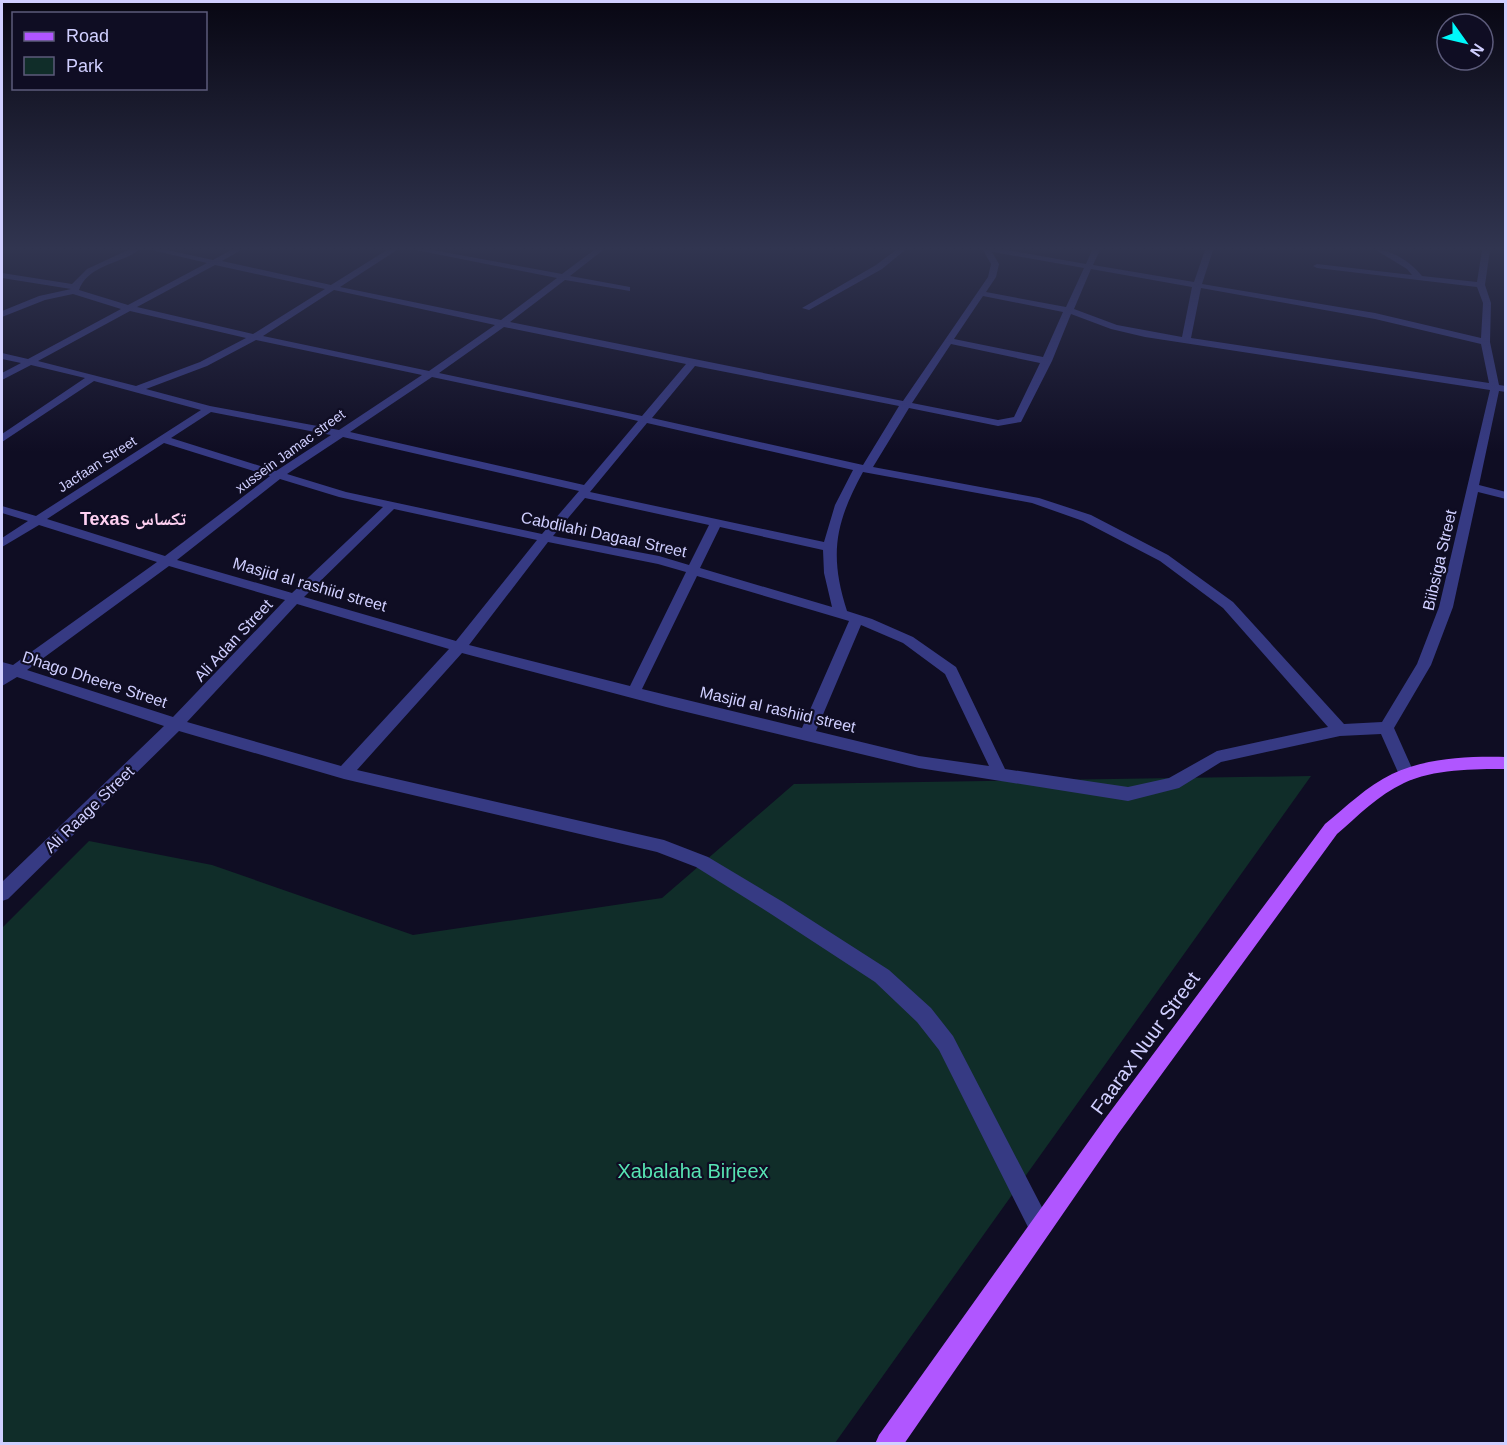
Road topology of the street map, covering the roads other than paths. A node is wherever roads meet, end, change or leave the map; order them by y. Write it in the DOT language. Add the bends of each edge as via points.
graph roads {
  1 [pos="114,317"];
  2 [pos="168,317"];
  3 [pos="285,317"];
  4 [pos="476,317"];
  5 [pos="510,317"];
  6 [pos="964,317"];
  7 [pos="1067,317"];
  8 [pos="1088,317"];
  9 [pos="1191,317"];
  10 [pos="1381,317"];
  11 [pos="1486,317"];
  12 [pos="503,323"];
  13 [pos="255,337"];
  14 [pos="1186,340"];
  15 [pos="948,341"];
  16 [pos="1485,342"];
  17 [pos="2,356"];
  18 [pos="1047,361"];
  19 [pos="32,362"];
  20 [pos="693,362"];
  21 [pos="429,375"];
  22 [pos="2,377"];
  23 [pos="93,377"];
  24 [pos="1500,388"];
  25 [pos="136,389"];
  26 [pos="906,404"];
  27 [pos="209,409"];
  28 [pos="644,419"];
  29 [pos="340,433"];
  30 [pos="2,439"];
  31 [pos="163,439"];
  32 [pos="863,468"];
  33 [pos="279,474"];
  34 [pos="1472,487"];
  35 [pos="585,491"];
  36 [pos="1506,496"];
  37 [pos="392,505"];
  38 [pos="2,509"];
  39 [pos="38,520"];
  40 [pos="716,523"];
  41 [pos="545,538"];
  42 [pos="2,543"];
  43 [pos="827,547"];
  44 [pos="166,561"];
  45 [pos="694,571"];
  46 [pos="294,599"];
  47 [pos="841,614"];
  48 [pos="857,619"];
  49 [pos="459,646"];
  50 [pos="6,673"];
  51 [pos="634,692"];
  52 [pos="176,724"];
  53 [pos="1386,728"];
  54 [pos="1340,730"];
  55 [pos="807,734"];
  56 [pos="1506,763"];
  57 [pos="344,773"];
  58 [pos="1000,774"];
  59 [pos="1407,775"];
  60 [pos="2,893"];
  61 [pos="1040,1227"];
  62 [pos="888,1443"];
  1 -- 19 [label="street"];
  2 -- 13 [label="street"];
  3 -- 13 [label="street"];
  4 -- 12 [label="street"];
  5 -- 12 [label="street, xussein Jamac street"];
  6 -- 15 [label="street"];
  7 -- 18 [label="street"];
  8 -- 14 [label="street" via="1114,327"];
  9 -- 14 [label="street"];
  10 -- 16 [label="street"];
  11 -- 16 [label="street"];
  12 -- 20 [label="street"];
  12 -- 21 [label="street, xussein Jamac street"];
  13 -- 21 [label="street"];
  13 -- 25 [label="street" via="203,364"];
  14 -- 24 [label="street"];
  15 -- 18 [label="street"];
  15 -- 26 [label="street"];
  16 -- 24 [label="street"];
  17 -- 19 [label="street"];
  18 -- 26 [label="street" via="1017,420 998,423"];
  19 -- 22 [label="street"];
  19 -- 23 [label="street"];
  20 -- 26 [label="street"];
  20 -- 28 [label="street"];
  21 -- 28 [label="street"];
  21 -- 29 [label="street, xussein Jamac street"];
  23 -- 25 [label="street"];
  23 -- 30 [label="street"];
  24 -- 34 [label="street, Biibsiga Street"];
  25 -- 27 [label="street"];
  26 -- 32 [label="street"];
  27 -- 29 [label="street"];
  27 -- 31 [label="street, Jacfaan Street"];
  28 -- 32 [label="street"];
  28 -- 35 [label="street"];
  29 -- 33 [label="street, xussein Jamac street"];
  29 -- 35 [label="street"];
  31 -- 33 [label="street, Cabdilahi Dagaal Street"];
  31 -- 39 [label="street, Jacfaan Street"];
  32 -- 43 [label="street" via="842,500"];
  32 -- 54 [label="street" via="1035,500 1087,518 1164,558 1228,605"];
  33 -- 37 [label="street, Cabdilahi Dagaal Street" via="344,495"];
  33 -- 44 [label="street, xussein Jamac street"];
  34 -- 36 [label="street"];
  34 -- 53 [label="street, Biibsiga Street" via="1446,607 1434,643"];
  35 -- 40 [label="street"];
  35 -- 41 [label="street"];
  37 -- 41 [label="street, Cabdilahi Dagaal Street"];
  37 -- 46 [label="street, Ali Adan Street"];
  38 -- 39 [label="street, Masjid al rashiid street"];
  39 -- 42 [label="street, Jacfaan Street"];
  39 -- 44 [label="street, Masjid al rashiid street"];
  40 -- 43 [label="street"];
  40 -- 45 [label="street"];
  41 -- 45 [label="street, Cabdilahi Dagaal Street" via="659,560"];
  41 -- 49 [label="street"];
  43 -- 47 [label="street" via="832,589"];
  44 -- 46 [label="street, Masjid al rashiid street"];
  44 -- 50 [label="street, xussein Jamac street"];
  45 -- 47 [label="street, Cabdilahi Dagaal Street"];
  45 -- 51 [label="street"];
  46 -- 49 [label="street, Masjid al rashiid street"];
  46 -- 52 [label="street, Ali Adan Street"];
  47 -- 48 [label="street, Cabdilahi Dagaal Street"];
  48 -- 55 [label="street"];
  48 -- 58 [label="street, Cabdilahi Dagaal Street" via="908,640 951,671"];
  49 -- 51 [label="street, Masjid al rashiid street"];
  49 -- 57 [label="street"];
  50 -- 52 [label="street, Dhago Dheere Street"];
  51 -- 55 [label="street, Masjid al rashiid street"];
  52 -- 57 [label="street, Dhago Dheere Street"];
  52 -- 60 [label="street, Ali Raage Street"];
  53 -- 54 [label="street, Masjid al rashiid street"];
  53 -- 59 [label="street"];
  54 -- 58 [label="street, Masjid al rashiid street" via="1216,757 1173,783 1128,794"];
  55 -- 58 [label="street, Masjid al rashiid street" via="920,762"];
  56 -- 59 [label="main road, Faarax Nuur Street" via="1484,762"];
  57 -- 61 [label="street, Dhago Dheere Street" via="676,850 702,862 882,976 924,1015 946,1043"];
  59 -- 61 [label="main road, Faarax Nuur Street" via="1377,792 1331,829"];
  61 -- 62 [label="main road, Faarax Nuur Street"];
}
